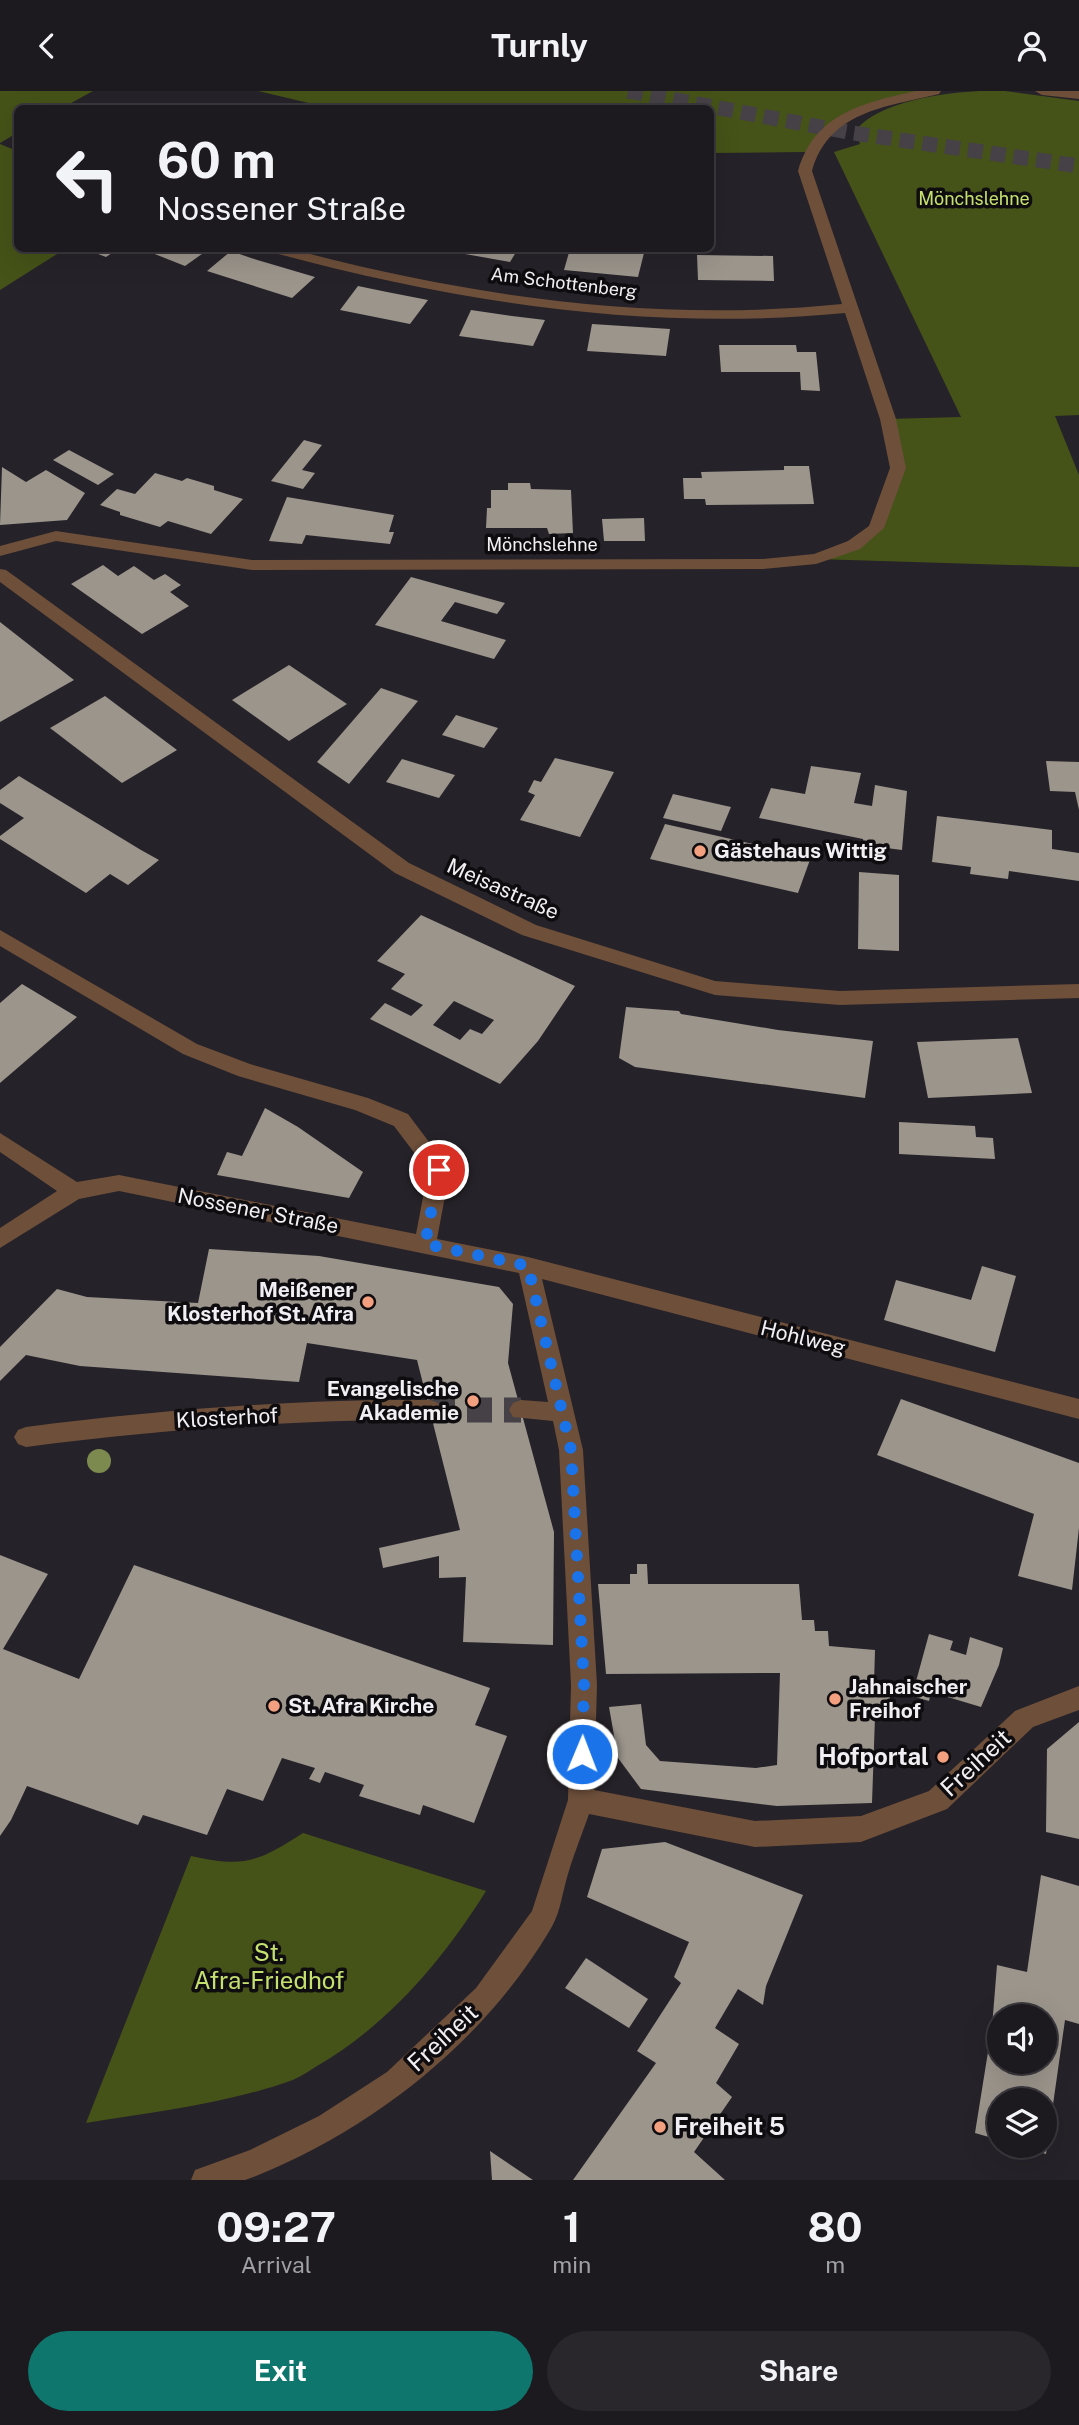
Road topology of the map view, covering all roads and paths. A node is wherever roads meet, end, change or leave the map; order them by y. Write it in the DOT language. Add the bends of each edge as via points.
graph roads {
  1 [pos="934,91"];
  2 [pos="1042,91"];
  3 [pos="1079,95"];
  4 [pos="287,252"];
  5 [pos="851,309"];
  6 [pos="0,551"];
  7 [pos="0,573"];
  8 [pos="0,937"];
  9 [pos="1079,991"];
  10 [pos="0,1141"];
  11 [pos="74,1191"];
  12 [pos="0,1238"];
  13 [pos="425,1244"];
  14 [pos="528,1266"];
  15 [pos="1079,1409"];
  16 [pos="430,1410"];
  17 [pos="521,1410"];
  18 [pos="562,1412"];
  19 [pos="26,1437"];
  20 [pos="1079,1698"];
  21 [pos="581,1800"];
  22 [pos="205,2180"];
  1 -- 5 [label="street, Mönchslehne" via="850,115 823,131 807,152 805,171"];
  2 -- 3 [label="street"];
  4 -- 5 [label="street, Am Schottenberg" via="430,285 554,304 756,316"];
  5 -- 6 [label="street, Mönchslehne" via="888,419 898,468 876,528 853,545 816,559 763,564 252,565 56,537"];
  7 -- 9 [label="street, Meisastraße" via="402,868 529,930 715,988 840,998"];
  8 -- 13 [label="street" via="190,1049 401,1120 439,1170"];
  10 -- 11 [label="street"];
  11 -- 12 [label="street, Nossener Straße"];
  11 -- 13 [label="street, Nossener Straße" via="119,1183"];
  13 -- 14 [label="street, Nossener Straße"];
  14 -- 15 [label="street, Hohlweg"];
  14 -- 18 [label="street, Freiheit"];
  16 -- 19 [label="street, Klosterhof" via="128,1423"];
  17 -- 18 [label="street"];
  18 -- 21 [label="street, Freiheit" via="571,1450 584,1685"];
  20 -- 21 [label="street, Freiheit" via="1024,1719 938,1800 861,1829 755,1834"];
  21 -- 22 [label="street, Freiheit" via="541,1920 486,1998 397,2082 341,2118 256,2162"];
}
